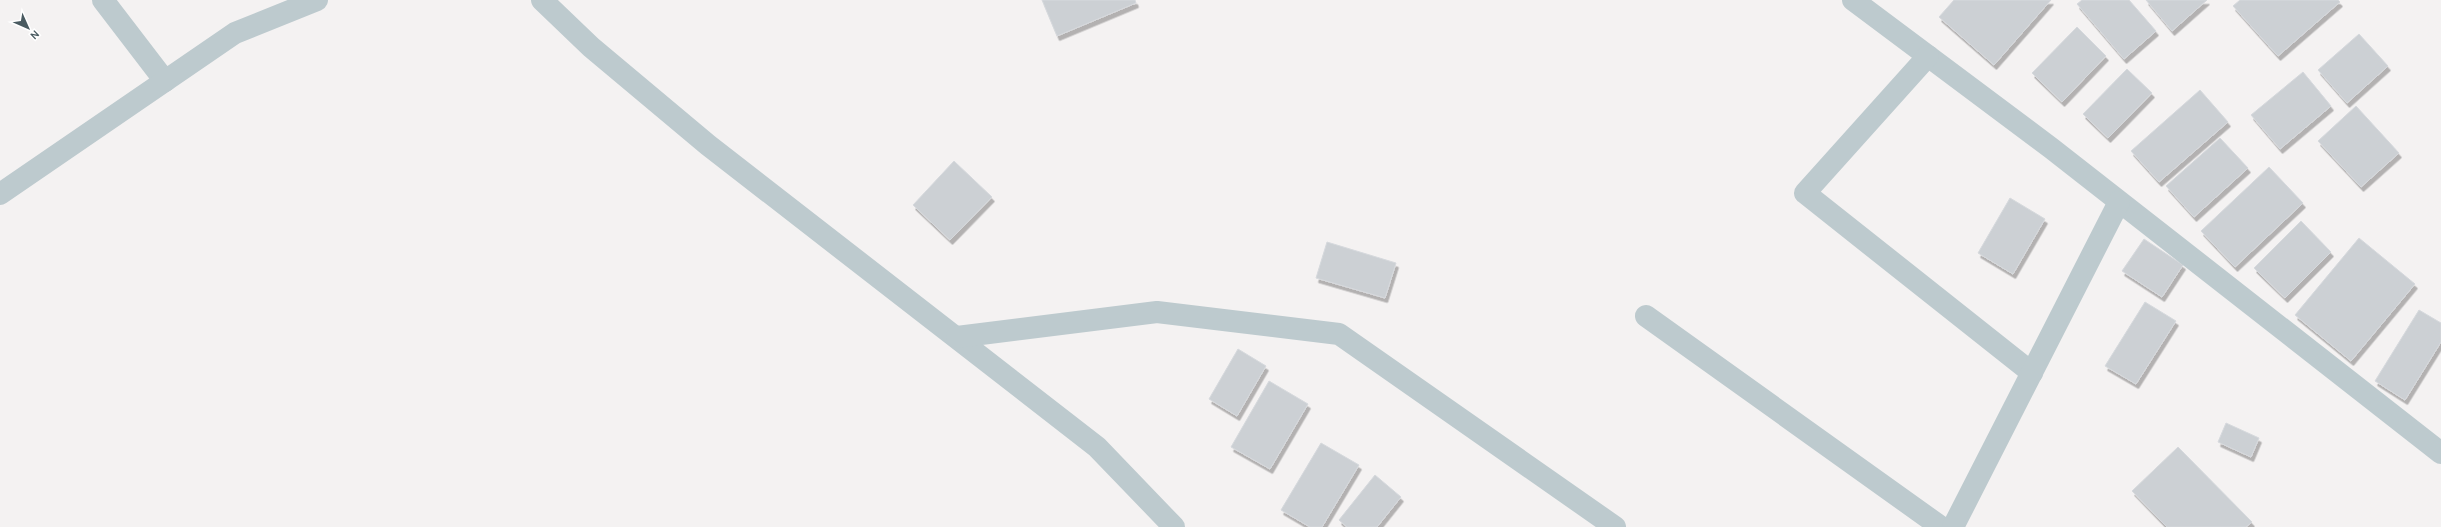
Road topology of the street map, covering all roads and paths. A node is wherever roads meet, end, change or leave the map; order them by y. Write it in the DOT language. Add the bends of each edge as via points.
graph roads {
  1 [pos="103,0"];
  2 [pos="317,0"];
  3 [pos="542,0"];
  4 [pos="1853,0"];
  5 [pos="1928,56"];
  6 [pos="165,81"];
  7 [pos="0,194"];
  8 [pos="2119,202"];
  9 [pos="1646,316"];
  10 [pos="957,337"];
  11 [pos="2032,373"];
  12 [pos="2441,453"];
  13 [pos="1174,527"];
  14 [pos="1615,527"];
  15 [pos="1941,527"];
  16 [pos="1953,527"];
  1 -- 6 [label="street"];
  2 -- 6 [label="street" via="235,33"];
  3 -- 10 [label="street" via="591,47 708,145"];
  4 -- 5 [label="street"];
  5 -- 8 [label="street"];
  5 -- 11 [label="street" via="1805,193"];
  6 -- 7 [label="street"];
  8 -- 11 [label="street"];
  8 -- 12 [label="street"];
  9 -- 15 [label="street"];
  10 -- 13 [label="street" via="1097,447"];
  10 -- 14 [label="street" via="1156,312 1339,334"];
  11 -- 16 [label="street"];
}
